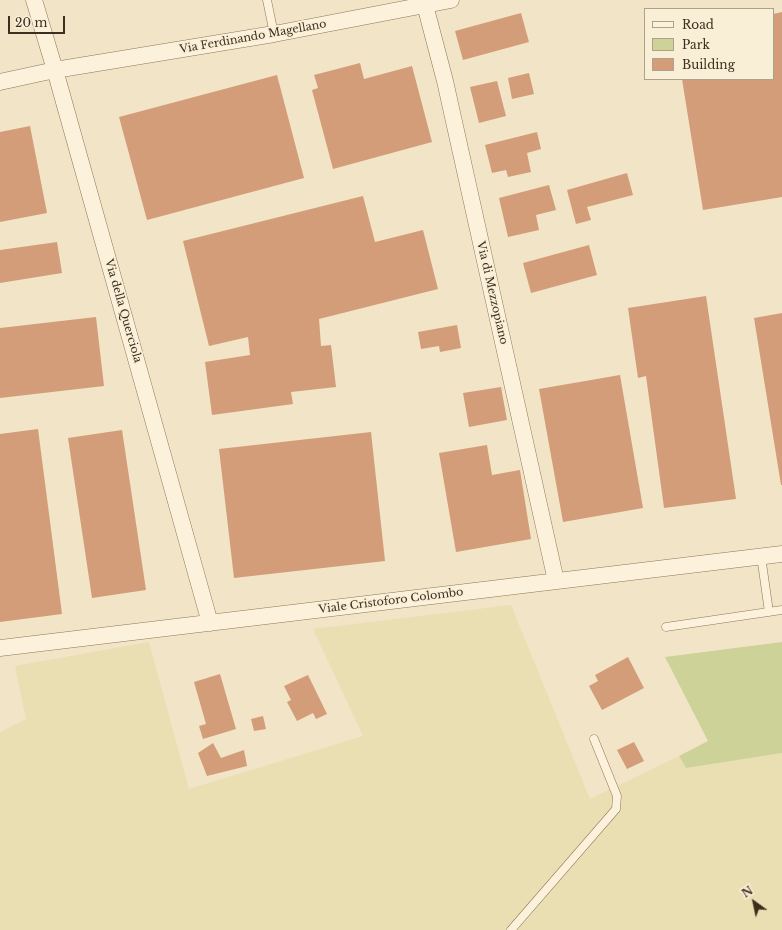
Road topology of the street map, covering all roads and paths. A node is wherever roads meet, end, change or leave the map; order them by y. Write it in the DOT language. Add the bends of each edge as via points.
graph roads {
  1 [pos="34,0"];
  2 [pos="267,0"];
  3 [pos="451,0"];
  4 [pos="425,5"];
  5 [pos="274,34"];
  6 [pos="55,70"];
  7 [pos="0,82"];
  8 [pos="782,554"];
  9 [pos="761,556"];
  10 [pos="556,581"];
  11 [pos="782,610"];
  12 [pos="769,612"];
  13 [pos="210,623"];
  14 [pos="666,627"];
  15 [pos="0,648"];
  16 [pos="594,738"];
  17 [pos="511,930"];
  1 -- 6 [label="street, Via della Querciola"];
  2 -- 5 [label="lane"];
  3 -- 4 [label="street, Via Ferdinando Magellano"];
  4 -- 5 [label="street, Via Ferdinando Magellano"];
  4 -- 10 [label="street, Via di Mezzopiano" via="445,81"];
  5 -- 6 [label="street, Via Ferdinando Magellano"];
  6 -- 7 [label="street, Via Ferdinando Magellano"];
  6 -- 13 [label="street, Via della Querciola"];
  8 -- 9 [label="street, Viale Cristoforo Colombo"];
  9 -- 10 [label="street, Viale Cristoforo Colombo"];
  9 -- 12 [label="lane"];
  10 -- 13 [label="street, Viale Cristoforo Colombo"];
  11 -- 12 [label="lane"];
  12 -- 14 [label="lane"];
  13 -- 15 [label="street, Viale Cristoforo Colombo"];
  16 -- 17 [label="lane" via="617,796 616,808"];
}
